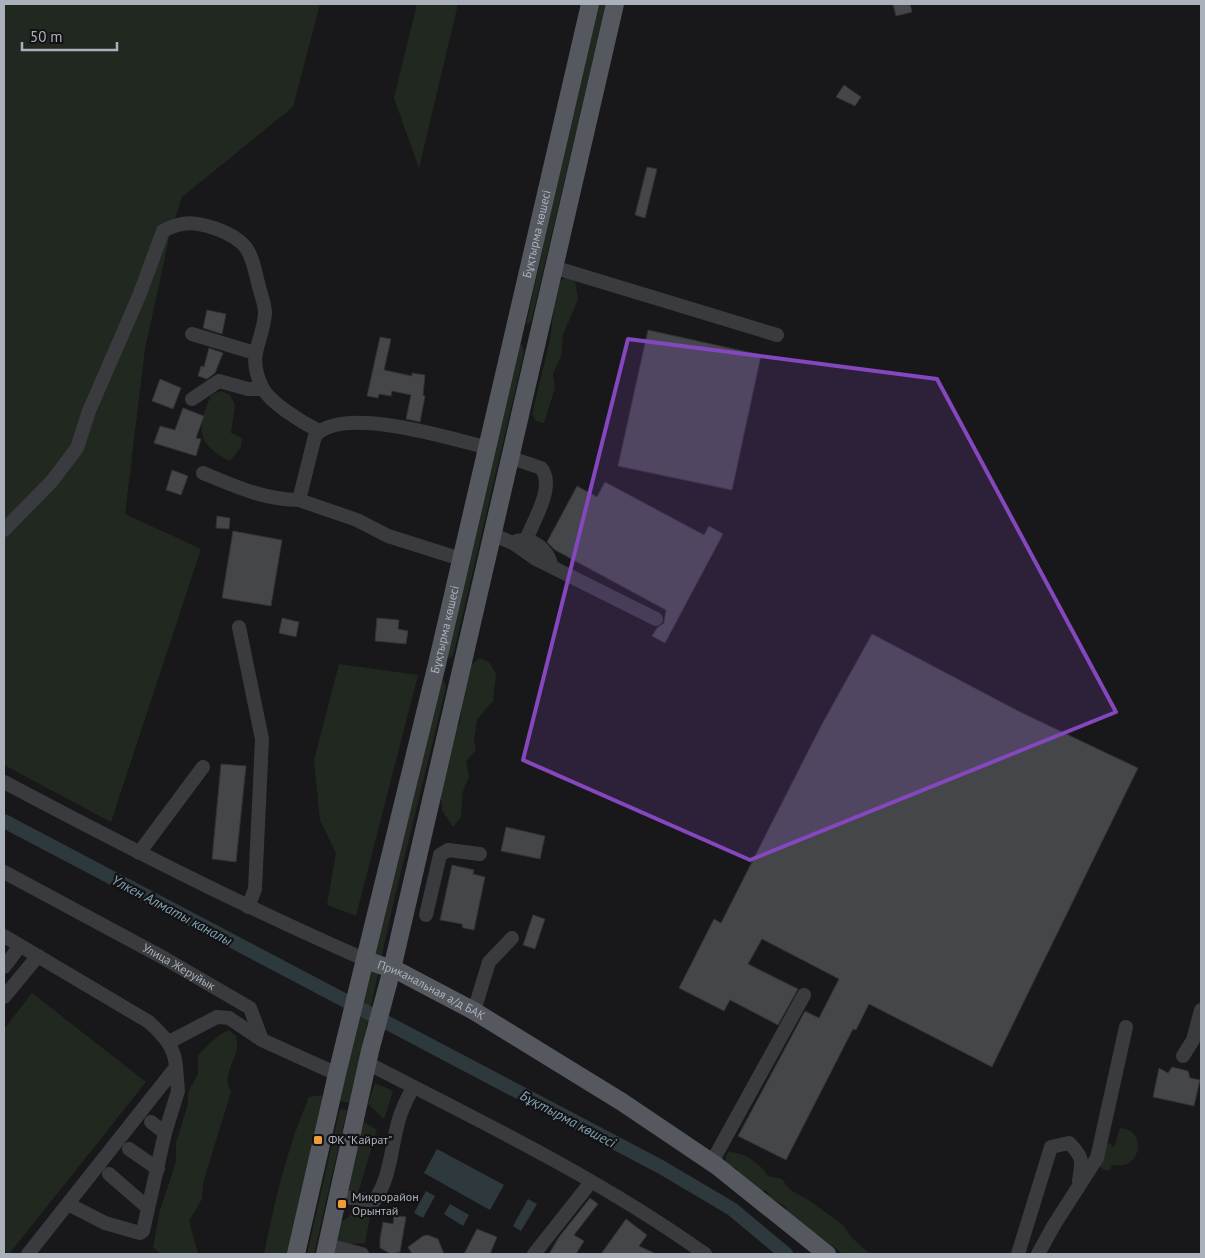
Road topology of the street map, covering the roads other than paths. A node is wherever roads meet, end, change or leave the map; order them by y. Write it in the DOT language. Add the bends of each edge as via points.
graph roads {
  1 [pos="590,4"];
  2 [pos="615,4"];
  3 [pos="553,267"];
  4 [pos="514,333"];
  5 [pos="192,334"];
  6 [pos="777,335"];
  7 [pos="536,340"];
  8 [pos="255,354"];
  9 [pos="263,389"];
  10 [pos="192,399"];
  11 [pos="319,431"];
  12 [pos="488,448"];
  13 [pos="509,457"];
  14 [pos="203,473"];
  15 [pos="299,500"];
  16 [pos="4,530"];
  17 [pos="491,534"];
  18 [pos="519,541"];
  19 [pos="461,559"];
  20 [pos="656,619"];
  21 [pos="239,627"];
  22 [pos="437,664"];
  23 [pos="460,670"];
  24 [pos="203,767"];
  25 [pos="4,782"];
  26 [pos="139,853"];
  27 [pos="480,854"];
  28 [pos="4,872"];
  29 [pos="412,878"];
  30 [pos="432,884"];
  31 [pos="248,907"];
  32 [pos="426,916"];
  33 [pos="4,936"];
  34 [pos="512,938"];
  35 [pos="20,946"];
  36 [pos="38,956"];
  37 [pos="364,966"];
  38 [pos="4,967"];
  39 [pos="392,969"];
  40 [pos="804,995"];
  41 [pos="4,997"];
  42 [pos="1201,1010"];
  43 [pos="474,1011"];
  44 [pos="1126,1027"];
  45 [pos="262,1040"];
  46 [pos="169,1042"];
  47 [pos="1183,1056"];
  48 [pos="369,1057"];
  49 [pos="176,1067"];
  50 [pos="336,1074"];
  51 [pos="413,1087"];
  52 [pos="151,1122"];
  53 [pos="165,1133"];
  54 [pos="129,1149"];
  55 [pos="712,1162"];
  56 [pos="158,1168"];
  57 [pos="109,1174"];
  58 [pos="591,1182"];
  59 [pos="1080,1184"];
  60 [pos="338,1196"];
  61 [pos="68,1204"];
  62 [pos="147,1207"];
  63 [pos="326,1250"];
  64 [pos="28,1254"];
  65 [pos="296,1254"];
  66 [pos="362,1254"];
  67 [pos="534,1254"];
  68 [pos="705,1254"];
  69 [pos="827,1254"];
  70 [pos="1018,1254"];
  71 [pos="1038,1254"];
  1 -- 4 [label="main road, Бұқтырма көшесі"];
  2 -- 3 [label="main road, Бұқтырма көшесі"];
  3 -- 6 [label="street"];
  3 -- 7 [label="main road, Бұқтырма көшесі"];
  4 -- 7 [label="main road"];
  4 -- 12 [label="main road, Бұқтырма көшесі"];
  5 -- 8 [label="street"];
  7 -- 13 [label="main road, Бұқтырма көшесі"];
  8 -- 9 [label="street"];
  8 -- 16 [label="street" via="265,312 251,253 235,236 198,222 177,224 163,231 77,448 52,481"];
  9 -- 10 [label="street" via="248,389 219,381"];
  9 -- 11 [label="street" via="297,420"];
  11 -- 12 [label="street" via="365,423 403,426"];
  11 -- 15 [label="street"];
  12 -- 19 [label="main road, Бұқтырма көшесі"];
  13 -- 17 [label="main road, Бұқтырма көшесі"];
  13 -- 18 [label="street" via="541,468 547,481 543,497"];
  14 -- 15 [label="street" via="278,500"];
  15 -- 19 [label="street" via="357,520 388,536"];
  17 -- 18 [label="street"];
  17 -- 23 [label="main road, Бұқтырма көшесі"];
  18 -- 20 [label="street" via="549,554 551,565"];
  19 -- 22 [label="main road, Бұқтырма көшесі"];
  21 -- 31 [label="street" via="262,738 255,889"];
  22 -- 23 [label="main road"];
  22 -- 37 [label="main road, Бұқтырма көшесі"];
  23 -- 29 [label="main road, Бұқтырма көшесі"];
  24 -- 26 [label="street"];
  25 -- 26 [label="street, Приканальная а/д БАК"];
  26 -- 31 [label="street, Приканальная а/д БАК"];
  27 -- 30 [label="street" via="443,852 437,861"];
  28 -- 45 [label="street, Улица Жеруйык" via="250,1008"];
  29 -- 30 [label="street"];
  29 -- 39 [label="main road, Бұқтырма көшесі"];
  30 -- 32 [label="street"];
  31 -- 37 [label="street, Приканальная а/д БАК"];
  33 -- 35 [label="street"];
  34 -- 43 [label="street" via="489,962"];
  35 -- 36 [label="street"];
  35 -- 38 [label="street"];
  36 -- 41 [label="street"];
  36 -- 46 [label="street" via="149,1022"];
  37 -- 39 [label="main road, Приканальная а/д БАК"];
  37 -- 50 [label="main road, Бұқтырма көшесі"];
  39 -- 43 [label="main road, Приканальная а/д БАК"];
  39 -- 48 [label="main road, Бұқтырма көшесі"];
  40 -- 55 [label="street"];
  42 -- 47 [label="street" via="1193,1040"];
  43 -- 55 [label="main road, Приканальная а/д БАК"];
  44 -- 59 [label="street" via="1096,1158"];
  45 -- 46 [label="street" via="229,1018 217,1018"];
  45 -- 50 [label="street"];
  46 -- 49 [label="street" via="176,1056"];
  48 -- 51 [label="street"];
  48 -- 60 [label="main road, Бұқтырма көшесі"];
  49 -- 53 [label="street" via="178,1091"];
  49 -- 61 [label="street"];
  50 -- 65 [label="main road, Бұқтырма көшесі"];
  51 -- 58 [label="street"];
  51 -- 60 [label="street" via="399,1118 380,1194 374,1202"];
  52 -- 53 [label="street"];
  53 -- 56 [label="street"];
  54 -- 56 [label="street"];
  55 -- 69 [label="main road, Приканальная а/д БАК"];
  56 -- 62 [label="street"];
  57 -- 62 [label="street"];
  58 -- 67 [label="street"];
  58 -- 68 [label="street"];
  59 -- 70 [label="street" via="1080,1154 1069,1143 1051,1147"];
  59 -- 71 [label="street"];
  60 -- 63 [label="main road, Бұқтырма көшесі"];
  61 -- 62 [label="street" via="105,1222 140,1233 144,1228"];
  61 -- 64 [label="street"];
  63 -- 66 [label="street"];
}
